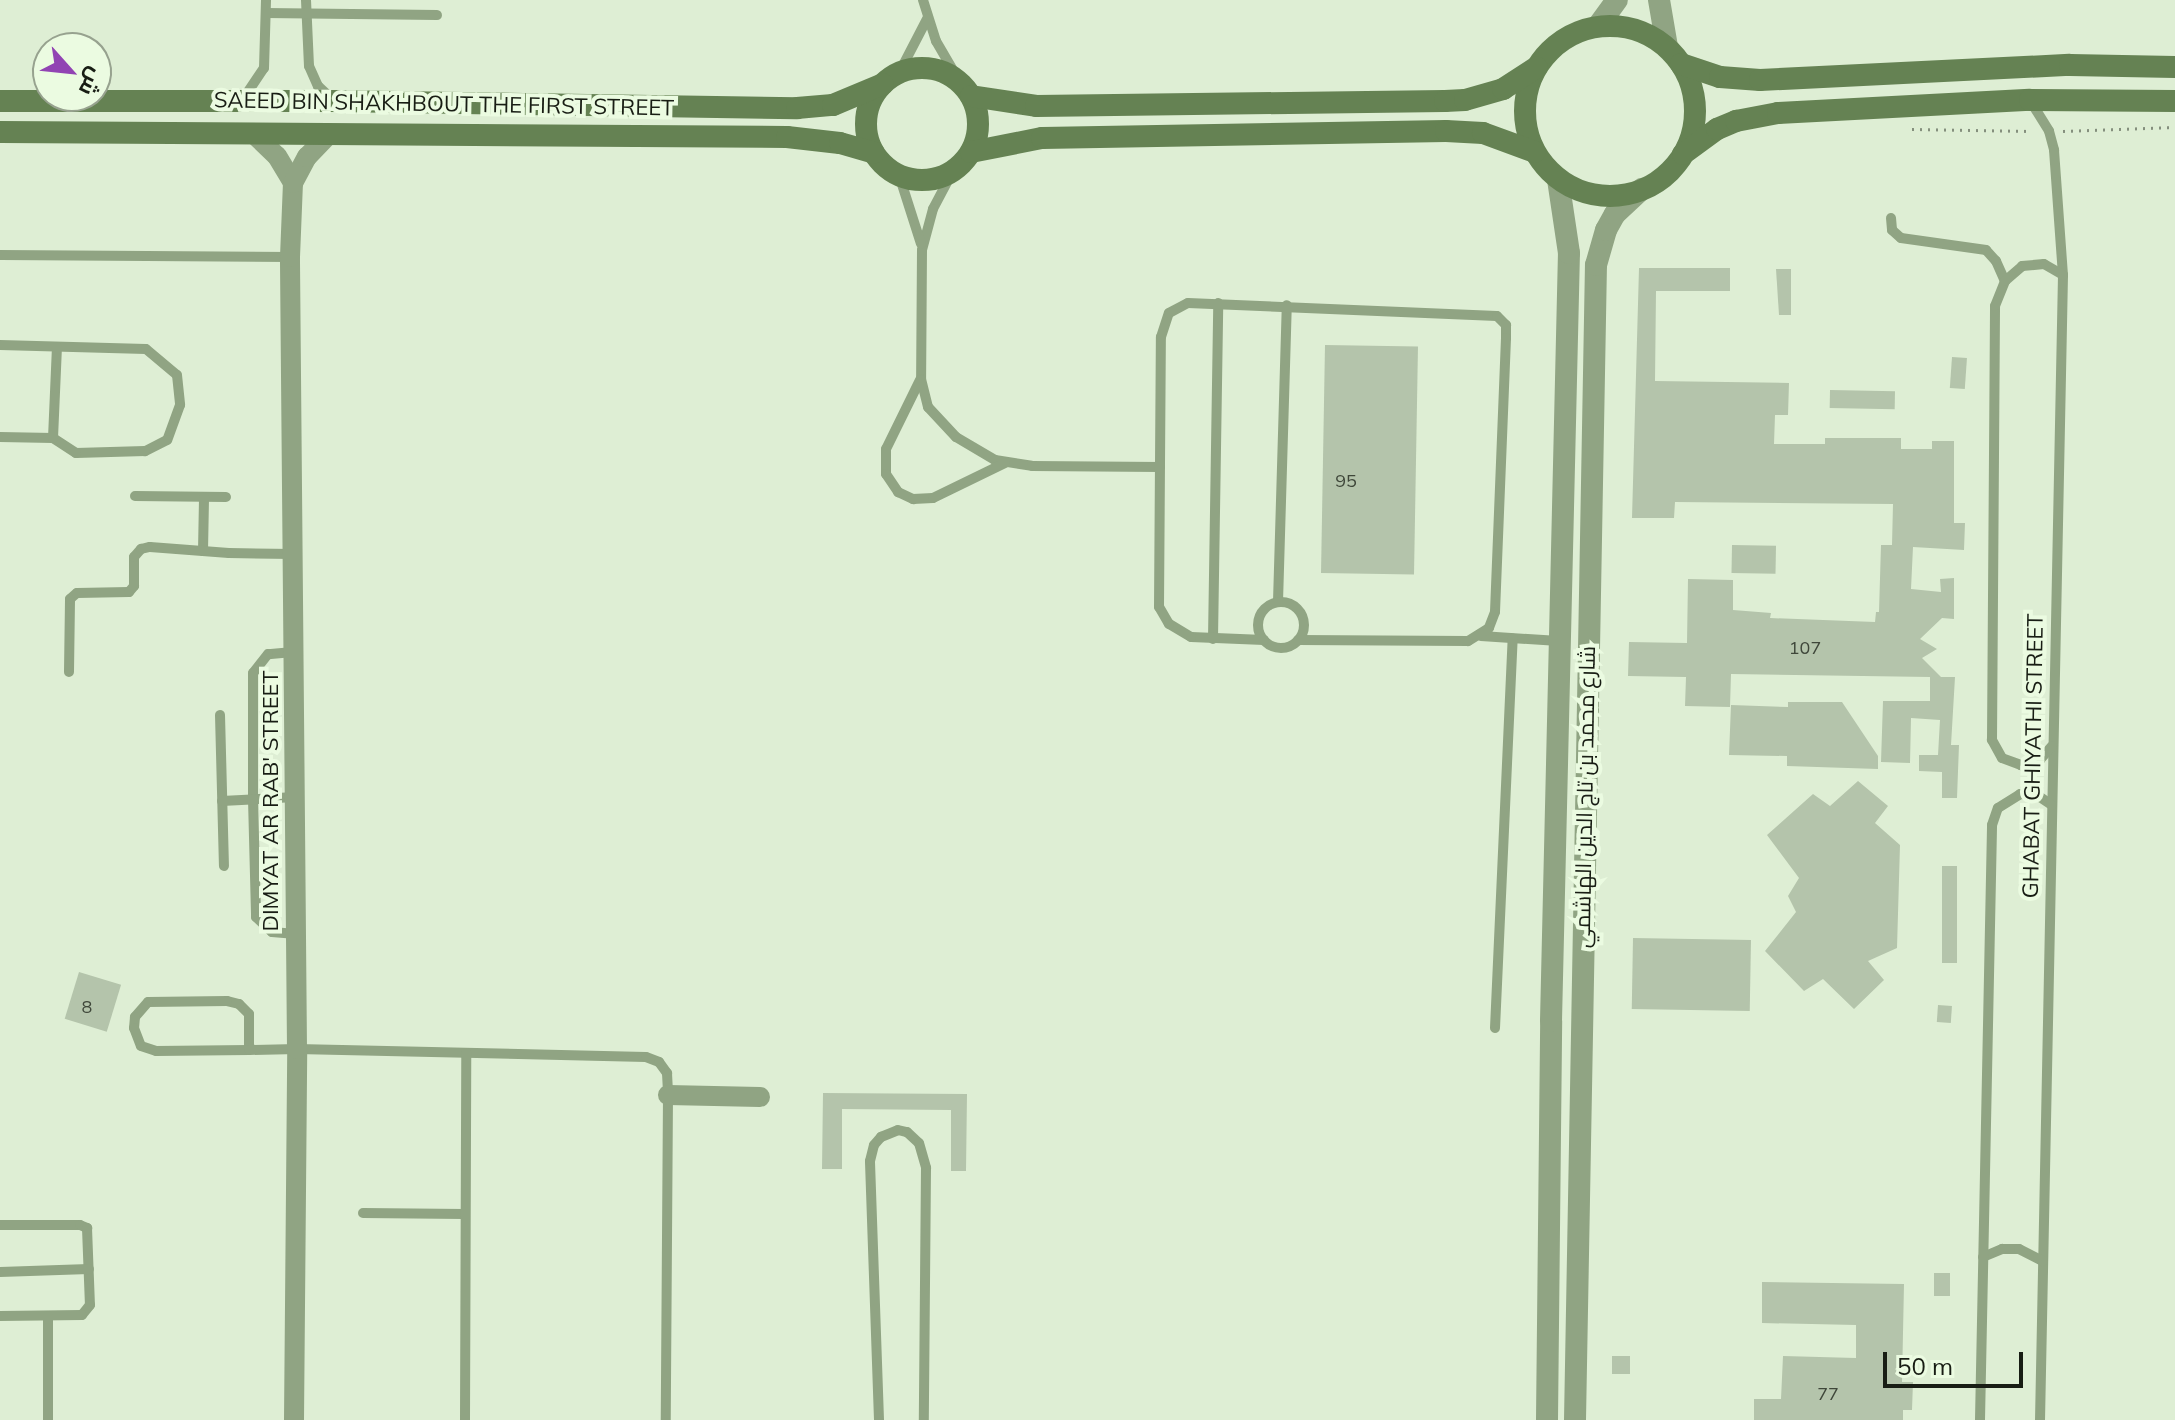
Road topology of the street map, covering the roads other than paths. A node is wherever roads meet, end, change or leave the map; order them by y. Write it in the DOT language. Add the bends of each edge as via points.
graph roads {
  1 [pos="266,0"];
  2 [pos="306,0"];
  3 [pos="923,0"];
  4 [pos="1617,0"];
  5 [pos="1659,0"];
  6 [pos="266,13"];
  7 [pos="306,14"];
  8 [pos="437,15"];
  9 [pos="927,19"];
  10 [pos="1598,26"];
  11 [pos="1674,56"];
  12 [pos="1537,67"];
  13 [pos="2175,67"];
  14 [pos="891,78"];
  15 [pos="965,89"];
  16 [pos="2030,100"];
  17 [pos="0,101"];
  18 [pos="241,101"];
  19 [pos="335,101"];
  20 [pos="2175,101"];
  21 [pos="0,132"];
  22 [pos="255,135"];
  23 [pos="327,136"];
  24 [pos="971,152"];
  25 [pos="1535,152"];
  26 [pos="874,153"];
  27 [pos="1682,155"];
  28 [pos="953,171"];
  29 [pos="899,175"];
  30 [pos="1558,179"];
  31 [pos="293,183"];
  32 [pos="1642,189"];
  33 [pos="1891,218"];
  34 [pos="922,250"];
  35 [pos="0,255"];
  36 [pos="290,257"];
  37 [pos="2063,275"];
  38 [pos="2005,281"];
  39 [pos="1218,303"];
  40 [pos="1287,305"];
  41 [pos="0,345"];
  42 [pos="57,347"];
  43 [pos="921,379"];
  44 [pos="0,437"];
  45 [pos="53,438"];
  46 [pos="1005,462"];
  47 [pos="1160,467"];
  48 [pos="135,496"];
  49 [pos="204,497"];
  50 [pos="226,497"];
  51 [pos="203,551"];
  52 [pos="293,554"];
  53 [pos="1278,602"];
  54 [pos="1481,636"];
  55 [pos="1513,638"];
  56 [pos="1213,639"];
  57 [pos="1264,640"];
  58 [pos="1298,640"];
  59 [pos="1561,642"];
  60 [pos="293,652"];
  61 [pos="69,672"];
  62 [pos="220,715"];
  63 [pos="2053,745"];
  64 [pos="295,797"];
  65 [pos="253,799"];
  66 [pos="222,801"];
  67 [pos="2052,805"];
  68 [pos="224,866"];
  69 [pos="296,934"];
  70 [pos="1495,1028"];
  71 [pos="297,1049"];
  72 [pos="249,1050"];
  73 [pos="466,1053"];
  74 [pos="668,1095"];
  75 [pos="760,1097"];
  76 [pos="363,1213"];
  77 [pos="464,1214"];
  78 [pos="0,1225"];
  79 [pos="1983,1257"];
  80 [pos="2043,1261"];
  81 [pos="89,1269"];
  82 [pos="0,1272"];
  83 [pos="0,1316"];
  84 [pos="48,1316"];
  85 [pos="48,1420"];
  86 [pos="294,1420"];
  87 [pos="465,1420"];
  88 [pos="666,1420"];
  89 [pos="879,1420"];
  90 [pos="924,1420"];
  91 [pos="1547,1420"];
  92 [pos="1575,1420"];
  93 [pos="1980,1420"];
  94 [pos="2040,1420"];
  1 -- 6 [label="lane"];
  2 -- 7 [label="lane"];
  3 -- 9 [label="lane"];
  4 -- 10 [label="street"];
  5 -- 11 [label="street"];
  6 -- 7 [label="lane"];
  6 -- 18 [label="lane" via="264,68"];
  7 -- 8 [label="lane"];
  7 -- 19 [label="lane" via="309,66 318,86"];
  9 -- 14 [label="lane"];
  9 -- 15 [label="lane"];
  10 -- 11 [label="main road" via="1627,27 1655,38"];
  10 -- 12 [label="main road" via="1569,36"];
  11 -- 13 [label="main road" via="1720,77 1760,80 2070,65"];
  11 -- 27 [label="main road" via="1695,110"];
  12 -- 15 [label="main road" via="1503,89 1445,101 1036,106"];
  12 -- 25 [label="main road" via="1525,100"];
  14 -- 15 [label="main road" via="931,68"];
  14 -- 19 [label="main road, SAEED BIN SHAKHBOUT THE FIRST STREET" via="850,100 806,107"];
  14 -- 26 [label="main road" via="868,110 868,139"];
  15 -- 24 [label="main road" via="978,124"];
  16 -- 20 [label="main road"];
  16 -- 27 [label="main road" via="1757,115 1717,129"];
  16 -- 37 [label="lane, GHABAT GHIYATHI STREET" via="2054,150"];
  17 -- 18 [label="main road, SAEED BIN SHAKHBOUT THE FIRST STREET"];
  18 -- 19 [label="main road, SAEED BIN SHAKHBOUT THE FIRST STREET"];
  21 -- 22 [label="main road, SAEED BIN SHAKHBOUT THE FIRST STREET"];
  22 -- 23 [label="main road, SAEED BIN SHAKHBOUT THE FIRST STREET"];
  22 -- 31 [label="street" via="277,156"];
  23 -- 26 [label="main road, SAEED BIN SHAKHBOUT THE FIRST STREET" via="805,138"];
  23 -- 31 [label="street, DIMYAT AR RAB' STREET"];
  24 -- 25 [label="main road" via="1042,138 1446,131 1483,133"];
  24 -- 28 [label="main road"];
  25 -- 30 [label="main road"];
  26 -- 29 [label="main road"];
  27 -- 32 [label="main road" via="1658,181"];
  28 -- 29 [label="main road" via="936,179"];
  28 -- 34 [label="lane" via="933,209"];
  29 -- 34 [label="lane"];
  30 -- 32 [label="main road" via="1590,194 1625,195"];
  30 -- 59 [label="street, شارع محمد بن تاج الدين الهاشمي" via="1569,253"];
  31 -- 36 [label="street, DIMYAT AR RAB' STREET"];
  32 -- 92 [label="street, شارع محمد بن تاج الدين الهاشمي" via="1615,214 1596,265"];
  33 -- 38 [label="lane" via="1892,230 1901,238 1986,250"];
  34 -- 43 [label="lane"];
  35 -- 36 [label="lane"];
  36 -- 52 [label="street, DIMYAT AR RAB' STREET"];
  37 -- 38 [label="lane" via="2033,263"];
  37 -- 63 [label="lane, GHABAT GHIYATHI STREET"];
  38 -- 63 [label="lane" via="1995,306 1992,740 2002,758 2021,765 2040,760"];
  39 -- 40 [label="lane"];
  39 -- 47 [label="lane" via="1177,307 1162,325"];
  39 -- 56 [label="lane"];
  40 -- 53 [label="lane"];
  40 -- 54 [label="lane" via="1490,314 1506,325 1495,612"];
  41 -- 42 [label="lane"];
  42 -- 45 [label="lane"];
  42 -- 45 [label="lane" via="146,349 177,375 180,405 167,440 145,451 76,453"];
  43 -- 46 [label="lane" via="928,407 941,423 976,452"];
  43 -- 46 [label="lane" via="886,449 886,474 898,492 913,499 933,498"];
  44 -- 45 [label="lane"];
  46 -- 47 [label="lane"];
  47 -- 56 [label="lane" via="1159,607 1178,630"];
  48 -- 49 [label="lane"];
  49 -- 50 [label="lane"];
  49 -- 51 [label="lane"];
  51 -- 52 [label="lane"];
  51 -- 61 [label="lane" via="145,548 134,557 134,586 129,592 73,595 68,604"];
  52 -- 60 [label="street, DIMYAT AR RAB' STREET"];
  53 -- 57 [label="lane" via="1261,613 1258,627"];
  53 -- 58 [label="lane" via="1300,612 1304,626"];
  54 -- 55 [label="lane"];
  54 -- 58 [label="lane" via="1453,642"];
  55 -- 59 [label="lane"];
  55 -- 70 [label="lane"];
  56 -- 57 [label="lane"];
  57 -- 58 [label="lane" via="1285,647"];
  59 -- 91 [label="street, شارع محمد بن تاج الدين الهاشمي"];
  60 -- 64 [label="street, DIMYAT AR RAB' STREET"];
  60 -- 65 [label="lane" via="268,654 253,673"];
  62 -- 66 [label="lane"];
  63 -- 67 [label="lane, GHABAT GHIYATHI STREET"];
  64 -- 65 [label="lane"];
  64 -- 69 [label="street, DIMYAT AR RAB' STREET"];
  65 -- 66 [label="lane"];
  65 -- 69 [label="lane" via="256,917 272,932"];
  66 -- 68 [label="lane"];
  67 -- 79 [label="lane" via="2037,795 2020,794 2004,802 1992,825"];
  67 -- 80 [label="lane, GHABAT GHIYATHI STREET"];
  69 -- 71 [label="street, DIMYAT AR RAB' STREET"];
  71 -- 72 [label="lane"];
  71 -- 73 [label="lane"];
  71 -- 86 [label="street, DIMYAT AR RAB' STREET"];
  72 -- 72 [label="lane" via="249,1014 239,1004 148,1002 135,1017 137,1039 147,1049"];
  73 -- 74 [label="lane" via="646,1057 664,1067"];
  73 -- 77 [label="lane"];
  74 -- 75 [label="street"];
  74 -- 88 [label="lane"];
  76 -- 77 [label="lane"];
  77 -- 87 [label="lane"];
  78 -- 81 [label="lane" via="84,1226 89,1231"];
  79 -- 80 [label="lane" via="2019,1249"];
  79 -- 93 [label="lane"];
  80 -- 94 [label="lane, GHABAT GHIYATHI STREET"];
  81 -- 82 [label="lane"];
  81 -- 84 [label="lane" via="87,1313"];
  83 -- 84 [label="lane"];
  84 -- 85 [label="lane"];
  89 -- 90 [label="lane" via="870,1161 881,1137 898,1130 915,1137 925,1159"];
}
